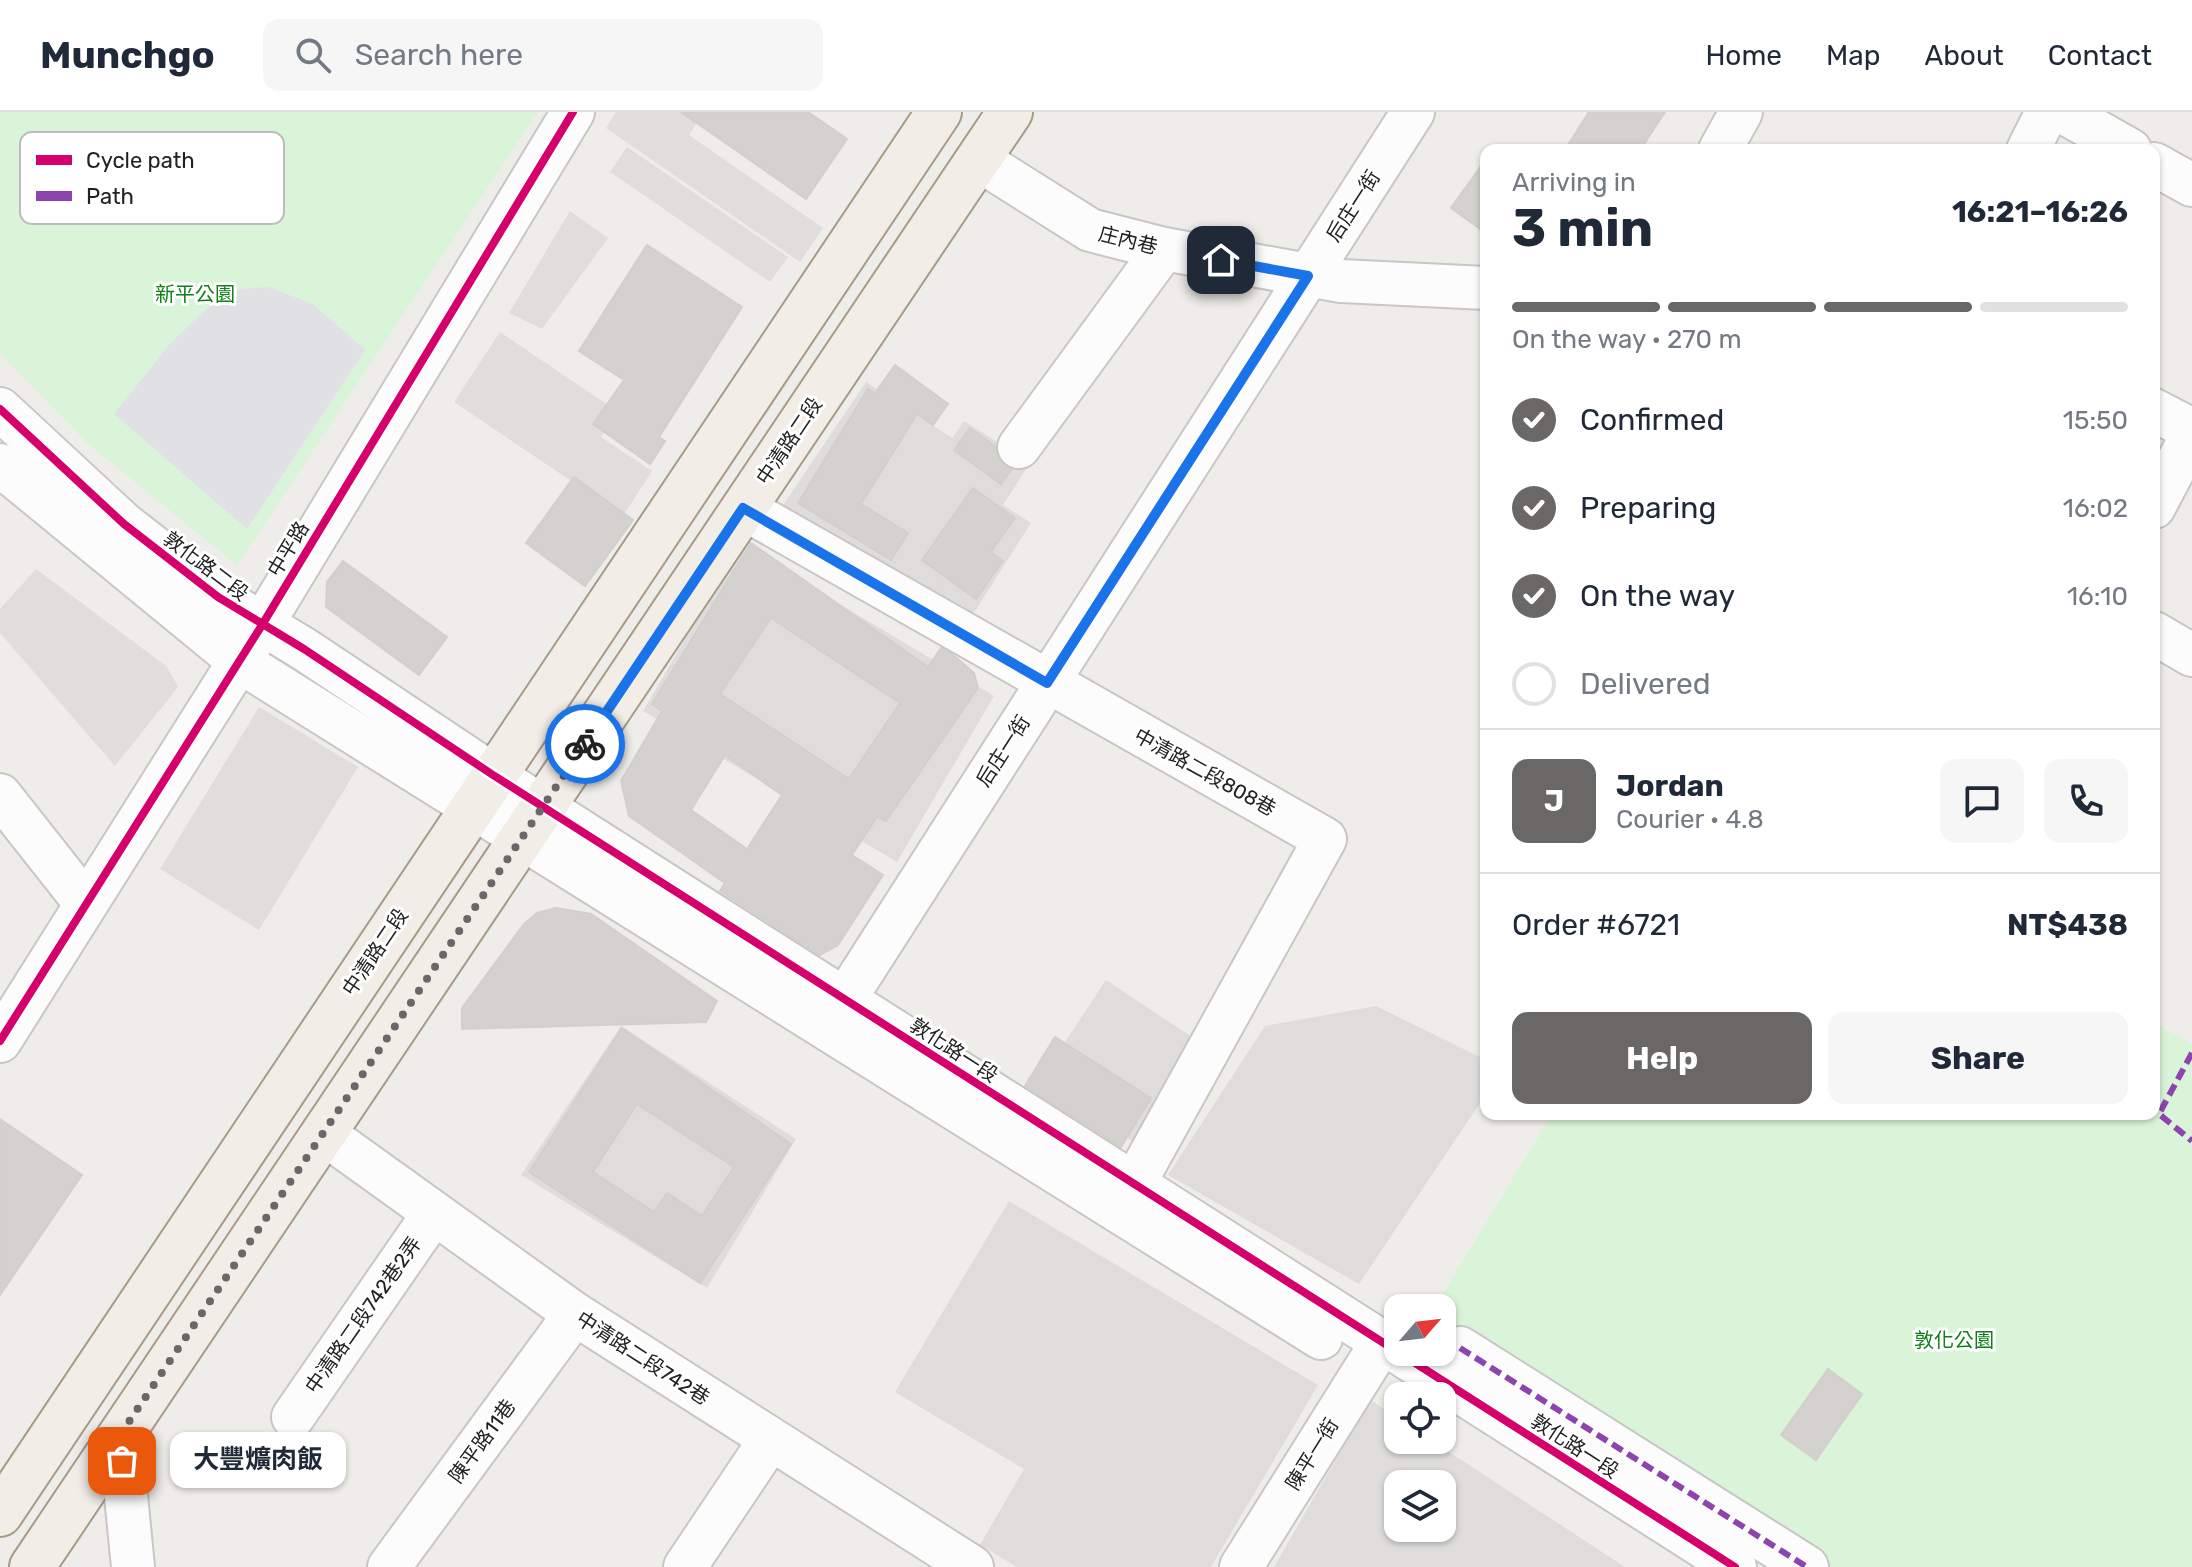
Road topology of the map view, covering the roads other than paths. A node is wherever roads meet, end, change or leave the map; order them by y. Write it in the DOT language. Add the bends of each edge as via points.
graph roads {
  1 [pos="573,112"];
  2 [pos="939,112"];
  3 [pos="1010,112"];
  4 [pos="1413,112"];
  5 [pos="1741,112"];
  6 [pos="2047,112"];
  7 [pos="2063,112"];
  8 [pos="1723,144"];
  9 [pos="2031,144"];
  10 [pos="2119,144"];
  11 [pos="979,160"];
  12 [pos="2160,167"];
  13 [pos="2192,185"];
  14 [pos="1164,249"];
  15 [pos="1308,276"];
  16 [pos="1480,288"];
  17 [pos="0,409"];
  18 [pos="2160,414"];
  19 [pos="2192,433"];
  20 [pos="1019,447"];
  21 [pos="0,465"];
  22 [pos="2160,495"];
  23 [pos="743,508"];
  24 [pos="262,625"];
  25 [pos="2160,636"];
  26 [pos="2192,655"];
  27 [pos="239,661"];
  28 [pos="1047,683"];
  29 [pos="483,790"];
  30 [pos="0,795"];
  31 [pos="533,822"];
  32 [pos="86,904"];
  33 [pos="836,1013"];
  34 [pos="0,1041"];
  35 [pos="323,1133"];
  36 [pos="1134,1184"];
  37 [pos="434,1213"];
  38 [pos="575,1314"];
  39 [pos="1460,1348"];
  40 [pos="1375,1354"];
  41 [pos="1400,1382"];
  42 [pos="293,1417"];
  43 [pos="1456,1423"];
  44 [pos="120,1435"];
  45 [pos="770,1440"];
  46 [pos="0,1514"];
  47 [pos="32,1567"];
  48 [pos="133,1567"];
  49 [pos="389,1567"];
  50 [pos="685,1567"];
  51 [pos="972,1567"];
  52 [pos="1241,1567"];
  53 [pos="1682,1567"];
  54 [pos="1735,1567"];
  55 [pos="1807,1567"];
  1 -- 24 [label="street, 中平路"];
  2 -- 29 [label="main road, 中清路二段"];
  3 -- 11 [label="main road, 中清路二段"];
  4 -- 15 [label="street, 后庄一街"];
  5 -- 8 [label="street"];
  6 -- 9 [label="street"];
  7 -- 10 [label="street"];
  11 -- 14 [label="street, 庄內巷" via="1090,230"];
  11 -- 23 [label="main road, 中清路二段"];
  12 -- 13 [label="street"];
  14 -- 15 [label="street, 庄內巷"];
  14 -- 20 [label="street"];
  15 -- 16 [label="street, 庄內巷"];
  15 -- 28 [label="street, 后庄一街"];
  17 -- 24 [label="street, 敦化路二段" via="124,524"];
  18 -- 19 [label="street"];
  19 -- 22 [label="street"];
  21 -- 27 [label="street"];
  23 -- 28 [label="street, 中清路二段808巷"];
  23 -- 31 [label="main road, 中清路二段"];
  24 -- 27 [label="street, 中平路"];
  24 -- 29 [label="street, 敦化路二段" via="304,649"];
  25 -- 26 [label="street"];
  27 -- 29 [label="street"];
  27 -- 32 [label="street, 中平路"];
  28 -- 33 [label="street, 后庄一街"];
  28 -- 36 [label="street, 中清路二段808巷" via="1325,839"];
  29 -- 31 [label="street, 敦化路一段"];
  29 -- 46 [label="main road, 中清路二段"];
  30 -- 32 [label="street"];
  31 -- 33 [label="street, 敦化路一段"];
  31 -- 35 [label="main road, 中清路二段"];
  32 -- 34 [label="street, 中平路"];
  33 -- 36 [label="street, 敦化路一段"];
  33 -- 40 [label="street, 敦化路一段"];
  35 -- 37 [label="street, 中清路二段742巷"];
  35 -- 44 [label="main road, 中清路二段"];
  36 -- 40 [label="street, 敦化路一段"];
  37 -- 38 [label="street, 中清路二段742巷"];
  37 -- 42 [label="street, 中清路二段742巷2弄"];
  38 -- 45 [label="street, 中清路二段742巷"];
  38 -- 49 [label="street, 陳平路11巷"];
  39 -- 55 [label="street"];
  40 -- 41 [label="street, 敦化路一段"];
  40 -- 52 [label="street, 陳平一街"];
  40 -- 54 [label="street, 敦化路一段"];
  43 -- 53 [label="street"];
  44 -- 47 [label="main road, 中清路二段"];
  44 -- 48 [label="street"];
  45 -- 50 [label="street"];
  45 -- 51 [label="street, 中清路二段742巷"];
}
